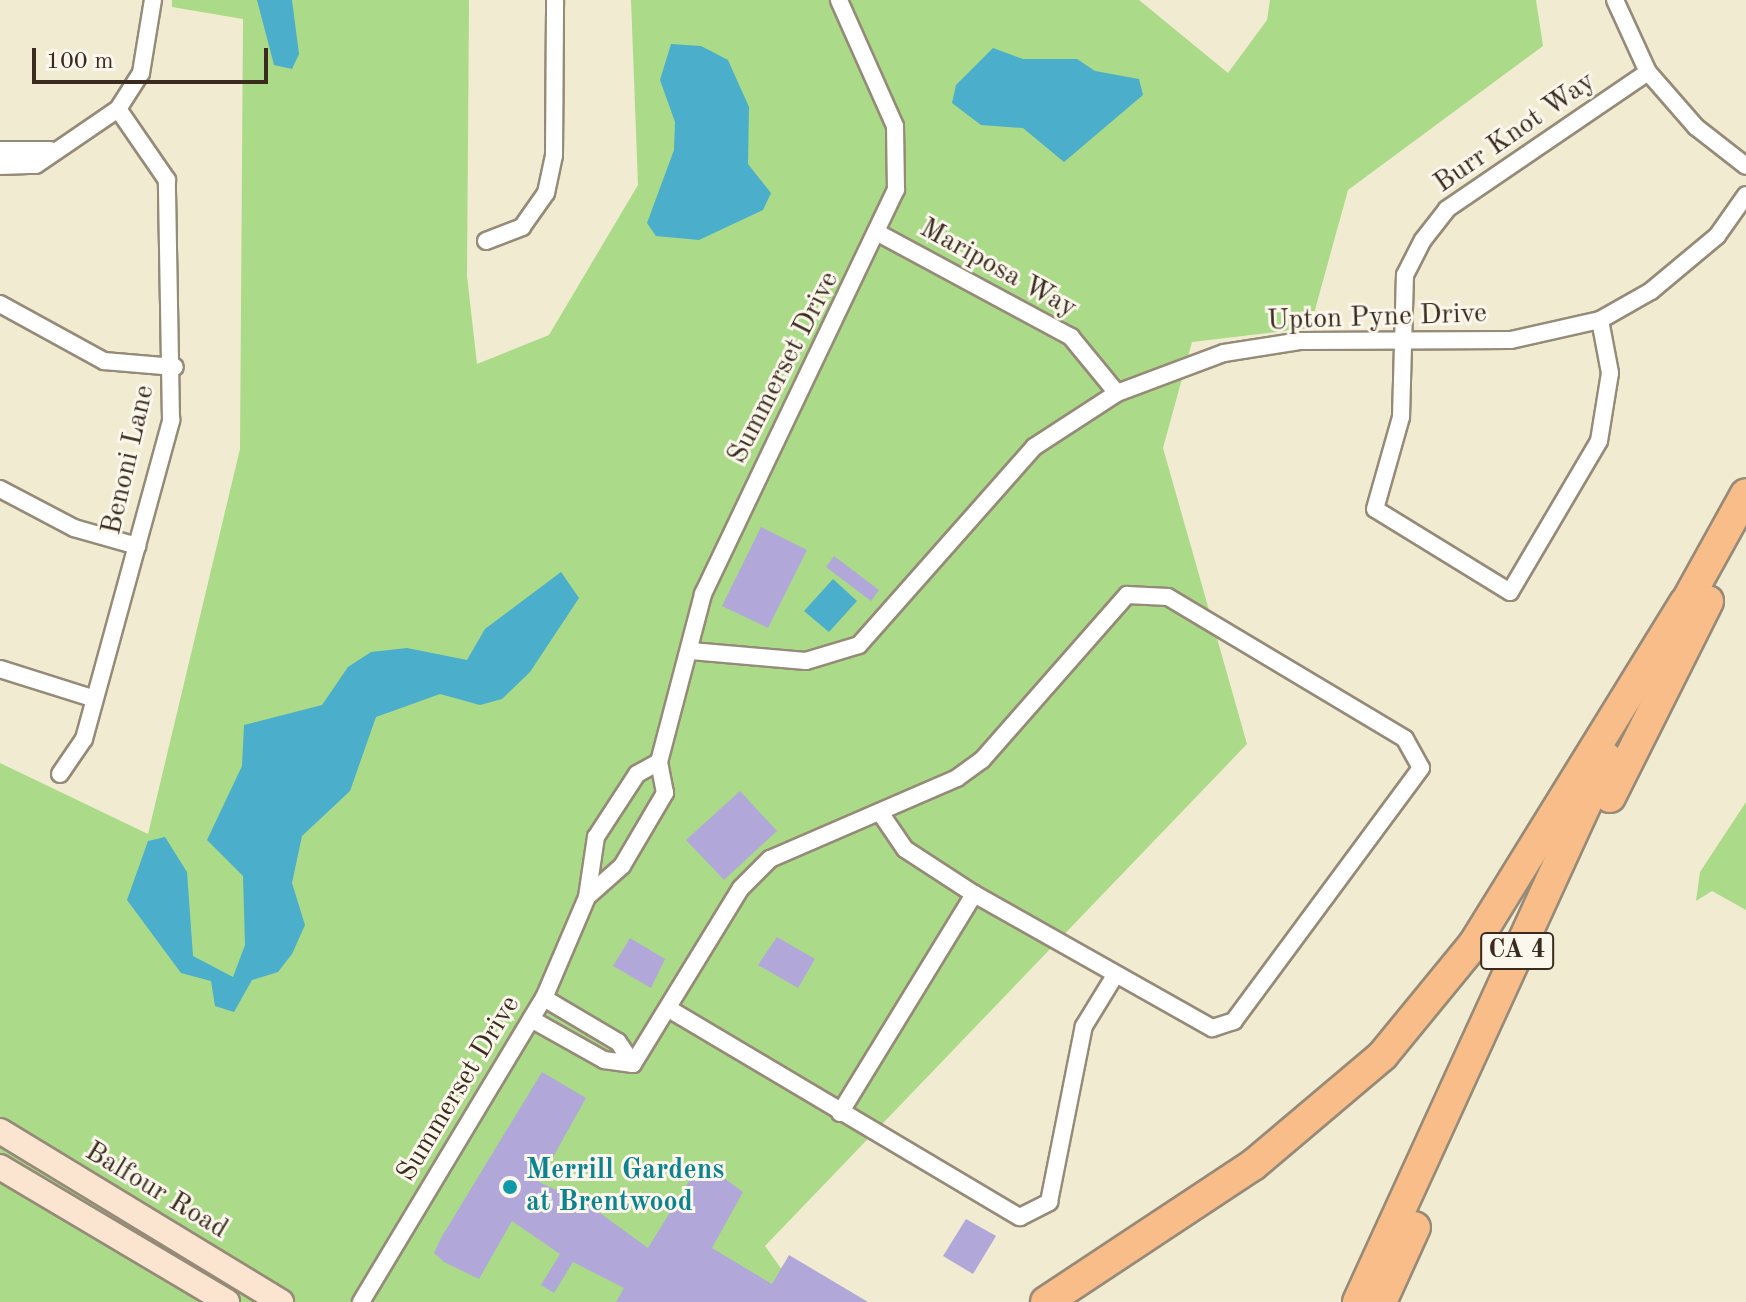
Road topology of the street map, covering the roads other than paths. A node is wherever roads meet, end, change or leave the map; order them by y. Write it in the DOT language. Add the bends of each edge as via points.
graph roads {
  1 [pos="153,0"];
  2 [pos="555,0"];
  3 [pos="839,0"];
  4 [pos="1615,0"];
  5 [pos="1648,72"];
  6 [pos="118,109"];
  7 [pos="1,158"];
  8 [pos="1746,166"];
  9 [pos="1746,195"];
  10 [pos="880,234"];
  11 [pos="486,241"];
  12 [pos="0,304"];
  13 [pos="1600,320"];
  14 [pos="1402,338"];
  15 [pos="175,367"];
  16 [pos="1117,393"];
  17 [pos="0,489"];
  18 [pos="1746,494"];
  19 [pos="1746,527"];
  20 [pos="137,546"];
  21 [pos="1685,603"];
  22 [pos="691,651"];
  23 [pos="0,669"];
  24 [pos="92,698"];
  25 [pos="659,762"];
  26 [pos="60,774"];
  27 [pos="881,814"];
  28 [pos="974,894"];
  29 [pos="587,897"];
  30 [pos="1114,977"];
  31 [pos="544,998"];
  32 [pos="669,1009"];
  33 [pos="531,1019"];
  34 [pos="600,1031"];
  35 [pos="589,1051"];
  36 [pos="633,1064"];
  37 [pos="840,1113"];
  38 [pos="0,1131"];
  39 [pos="0,1167"];
  40 [pos="227,1302"];
  41 [pos="281,1302"];
  42 [pos="361,1302"];
  43 [pos="1046,1302"];
  44 [pos="1358,1302"];
  45 [pos="1381,1302"];
  1 -- 6 [label="street" via="141,73"];
  2 -- 11 [label="street" via="554,155 546,193 522,227"];
  3 -- 10 [label="street, Summerset Drive" via="895,126 896,190"];
  4 -- 5 [label="street"];
  5 -- 8 [label="street" via="1696,127"];
  5 -- 14 [label="street, Burr Knot Way" via="1447,209 1405,275"];
  6 -- 7 [label="street" via="87,135 50,150"];
  6 -- 15 [label="street, Benoni Lane" via="167,180"];
  9 -- 13 [label="street, Upton Pyne Drive" via="1717,236 1651,291"];
  10 -- 16 [label="street, Mariposa Way" via="1071,337"];
  10 -- 22 [label="street, Summerset Drive" via="732,530 703,594"];
  12 -- 15 [label="street" via="104,361"];
  13 -- 14 [label="street, Upton Pyne Drive" via="1511,340"];
  13 -- 14 [label="street, Burr Knot Way" via="1610,373 1599,441 1510,592 1375,509 1401,417"];
  14 -- 16 [label="street, Upton Pyne Drive" via="1301,341 1224,353"];
  15 -- 20 [label="street, Benoni Lane" via="171,420"];
  16 -- 22 [label="street, Upton Pyne Drive" via="1034,447 859,645 806,661"];
  17 -- 20 [label="street" via="74,528"];
  18 -- 21 [label="highway, CA 4"];
  19 -- 45 [label="highway, CA 4" via="1602,815"];
  20 -- 24 [label="street, Benoni Lane"];
  21 -- 43 [label="highway" via="1482,932 1383,1055 1253,1165"];
  21 -- 44 [label="highway, CA 4"];
  22 -- 25 [label="street, Summerset Drive"];
  23 -- 24 [label="street"];
  24 -- 26 [label="street, Benoni Lane" via="84,739"];
  25 -- 29 [label="street, Summerset Drive" via="637,774 596,837"];
  25 -- 29 [label="street, Summerset Drive" via="665,793 622,866"];
  27 -- 28 [label="street" via="905,849"];
  27 -- 30 [label="street" via="926,797 982,760 1111,606 1140,591 1168,597 1415,747 1421,768 1416,782 1234,1021 1195,1024"];
  27 -- 32 [label="street" via="823,830 770,859 741,888"];
  28 -- 30 [label="street"];
  28 -- 37 [label="street"];
  29 -- 31 [label="street, Summerset Drive"];
  30 -- 37 [label="street" via="1084,1026 1042,1210 1010,1214"];
  31 -- 33 [label="street, Summerset Drive"];
  31 -- 34 [label="street"];
  32 -- 36 [label="street"];
  32 -- 37 [label="street"];
  33 -- 35 [label="street"];
  33 -- 42 [label="street, Summerset Drive"];
  34 -- 35 [label="street"];
  34 -- 36 [label="street"];
  35 -- 36 [label="street"];
  38 -- 41 [label="main road, Balfour Road"];
  39 -- 40 [label="main road, Balfour Road"];
}
